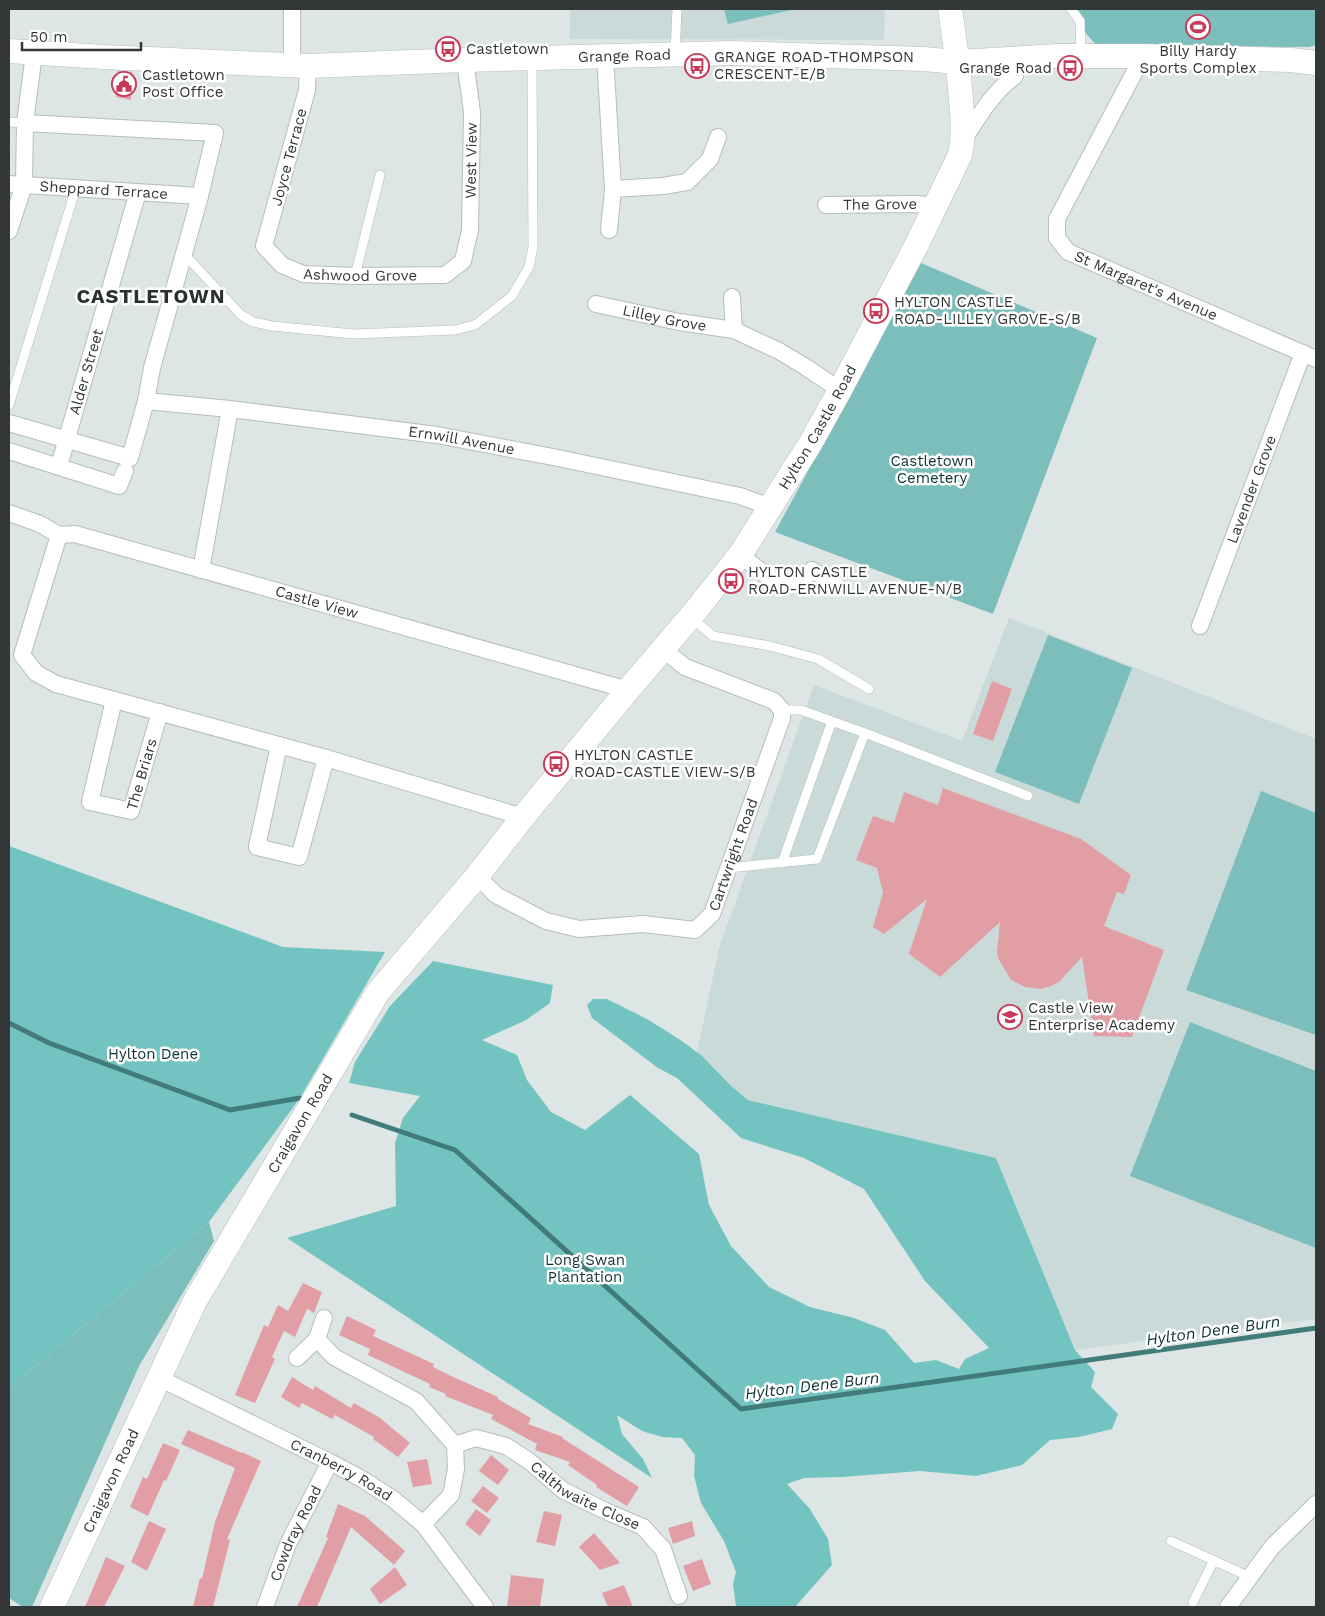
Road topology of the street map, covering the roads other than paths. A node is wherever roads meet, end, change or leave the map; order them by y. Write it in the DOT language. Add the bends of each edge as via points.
graph roads {
  1 [pos="292,9"];
  2 [pos="677,9"];
  3 [pos="950,9"];
  4 [pos="1070,9"];
  5 [pos="9,51"];
  6 [pos="34,53"];
  7 [pos="675,54"];
  8 [pos="605,56"];
  9 [pos="1082,56"];
  10 [pos="1143,56"];
  11 [pos="532,58"];
  12 [pos="465,60"];
  13 [pos="958,62"];
  14 [pos="1316,63"];
  15 [pos="300,65"];
  16 [pos="1015,76"];
  17 [pos="9,122"];
  18 [pos="25,123"];
  19 [pos="718,137"];
  20 [pos="964,139"];
  21 [pos="380,175"];
  22 [pos="16,184"];
  23 [pos="76,188"];
  24 [pos="613,188"];
  25 [pos="138,192"];
  26 [pos="200,196"];
  27 [pos="826,205"];
  28 [pos="935,206"];
  29 [pos="610,230"];
  30 [pos="9,231"];
  31 [pos="264,246"];
  32 [pos="184,254"];
  33 [pos="463,261"];
  34 [pos="355,276"];
  35 [pos="732,296"];
  36 [pos="596,304"];
  37 [pos="734,330"];
  38 [pos="1310,356"];
  39 [pos="840,390"];
  40 [pos="146,401"];
  41 [pos="9,405"];
  42 [pos="230,409"];
  43 [pos="9,423"];
  44 [pos="66,440"];
  45 [pos="9,451"];
  46 [pos="59,466"];
  47 [pos="125,471"];
  48 [pos="770,507"];
  49 [pos="9,512"];
  50 [pos="59,535"];
  51 [pos="740,555"];
  52 [pos="201,570"];
  53 [pos="837,585"];
  54 [pos="690,617"];
  55 [pos="1200,626"];
  56 [pos="663,649"];
  57 [pos="870,689"];
  58 [pos="628,690"];
  59 [pos="114,700"];
  60 [pos="782,710"];
  61 [pos="160,712"];
  62 [pos="832,722"];
  63 [pos="865,733"];
  64 [pos="279,745"];
  65 [pos="326,758"];
  66 [pos="1028,796"];
  67 [pos="524,817"];
  68 [pos="782,862"];
  69 [pos="728,868"];
  70 [pos="477,876"];
  71 [pos="324,1318"];
  72 [pos="317,1339"];
  73 [pos="297,1358"];
  74 [pos="159,1378"];
  75 [pos="455,1445"];
  76 [pos="330,1462"];
  77 [pos="1316,1504"];
  78 [pos="422,1524"];
  79 [pos="1171,1541"];
  80 [pos="1214,1560"];
  81 [pos="1250,1577"];
  82 [pos="678,1596"];
  83 [pos="1193,1602"];
  84 [pos="52,1607"];
  85 [pos="266,1607"];
  86 [pos="484,1607"];
  87 [pos="1228,1607"];
  1 -- 15 [label="street, Joyce Terrace"];
  2 -- 7 [label="lane"];
  3 -- 13 [label="street, Hylton Castle Road"];
  4 -- 9 [label="lane" via="1080,21"];
  5 -- 6 [label="street, Grange Road"];
  6 -- 15 [label="street, Grange Road"];
  6 -- 18 [label="street"];
  7 -- 8 [label="street, Grange Road"];
  7 -- 13 [label="street, Grange Road" via="731,52"];
  8 -- 11 [label="street, Grange Road"];
  8 -- 24 [label="street"];
  9 -- 10 [label="street, Grange Road"];
  9 -- 13 [label="street, Grange Road"];
  10 -- 14 [label="street, Grange Road"];
  10 -- 38 [label="street, St Margaret's Avenue" via="1058,220 1056,238 1068,252"];
  11 -- 12 [label="street, Grange Road"];
  11 -- 32 [label="lane" via="533,247 529,267 512,296 475,325 454,330 353,334 253,322 241,314"];
  12 -- 15 [label="street, Grange Road"];
  12 -- 33 [label="street, West View" via="472,112 470,230"];
  13 -- 20 [label="street, Hylton Castle Road"];
  15 -- 31 [label="street, Joyce Terrace" via="307,90"];
  16 -- 20 [label="street, Hylton Castle Road" via="988,100"];
  17 -- 18 [label="lane"];
  18 -- 22 [label="street"];
  18 -- 26 [label="street" via="215,133"];
  19 -- 24 [label="street" via="710,159 687,182"];
  20 -- 28 [label="street, Hylton Castle Road" via="960,155"];
  21 -- 34 [label="lane"];
  22 -- 23 [label="street, Sheppard Terrace"];
  22 -- 30 [label="street"];
  23 -- 25 [label="street, Sheppard Terrace"];
  23 -- 41 [label="lane"];
  24 -- 29 [label="street"];
  25 -- 26 [label="street, Sheppard Terrace"];
  25 -- 44 [label="street, Alder Street"];
  26 -- 32 [label="street"];
  27 -- 28 [label="street, The Grove"];
  28 -- 39 [label="street, Hylton Castle Road"];
  31 -- 34 [label="street, Ashwood Grove" via="282,265 302,274"];
  32 -- 40 [label="street"];
  33 -- 34 [label="street, Ashwood Grove" via="444,275"];
  35 -- 37 [label="street"];
  36 -- 37 [label="street, Lilley Grove"];
  37 -- 39 [label="street, Lilley Grove" via="779,351"];
  38 -- 55 [label="street, Lavender Grove"];
  39 -- 48 [label="street, Hylton Castle Road"];
  40 -- 42 [label="street, Ernwill Avenue"];
  40 -- 44 [label="street" via="130,458"];
  42 -- 48 [label="street, Ernwill Avenue" via="437,435 740,496"];
  42 -- 52 [label="street"];
  43 -- 44 [label="street"];
  44 -- 46 [label="street, Alder Street"];
  45 -- 46 [label="street"];
  46 -- 47 [label="street" via="120,486"];
  48 -- 51 [label="street, Hylton Castle Road"];
  49 -- 50 [label="street, Castle View"];
  50 -- 52 [label="street, Castle View" via="75,534"];
  50 -- 59 [label="street" via="22,655 36,673 56,684"];
  51 -- 53 [label="street" via="770,578 786,584 801,582 812,570"];
  51 -- 54 [label="street, Hylton Castle Road"];
  52 -- 58 [label="street, Castle View"];
  54 -- 56 [label="street, Hylton Castle Road"];
  54 -- 57 [label="lane" via="713,636 818,659"];
  56 -- 58 [label="street, Hylton Castle Road"];
  56 -- 60 [label="street" via="686,667 774,701"];
  58 -- 67 [label="street, Craigavon Road"];
  59 -- 61 [label="street"];
  59 -- 61 [label="street, The Briars" via="90,802 131,811"];
  60 -- 62 [label="lane" via="800,710"];
  60 -- 69 [label="street, Cartwright Road" via="782,718"];
  61 -- 64 [label="street"];
  62 -- 63 [label="lane"];
  62 -- 68 [label="lane"];
  63 -- 66 [label="lane"];
  63 -- 68 [label="lane" via="817,859"];
  64 -- 65 [label="street"];
  64 -- 65 [label="street" via="257,847 299,857"];
  65 -- 67 [label="street"];
  67 -- 70 [label="street, Craigavon Road"];
  68 -- 69 [label="lane"];
  69 -- 70 [label="street, Cartwright Road" via="712,914 695,930 643,924 579,929 546,921 496,895"];
  70 -- 74 [label="street, Craigavon Road" via="378,992 195,1301"];
  71 -- 72 [label="street"];
  72 -- 73 [label="street"];
  72 -- 75 [label="street" via="334,1357 416,1401"];
  74 -- 76 [label="street, Cranberry Road"];
  74 -- 84 [label="street, Craigavon Road"];
  75 -- 78 [label="street" via="456,1469 451,1495"];
  75 -- 82 [label="street, Calthwaite Close" via="476,1438 506,1446 564,1491 643,1526 663,1549"];
  76 -- 78 [label="street, Cranberry Road" via="393,1499"];
  76 -- 85 [label="street, Cowdray Road" via="288,1544"];
  77 -- 81 [label="street" via="1272,1547"];
  78 -- 86 [label="street, Cranberry Road"];
  79 -- 80 [label="lane"];
  80 -- 81 [label="lane"];
  80 -- 83 [label="lane"];
  81 -- 87 [label="street"];
}
